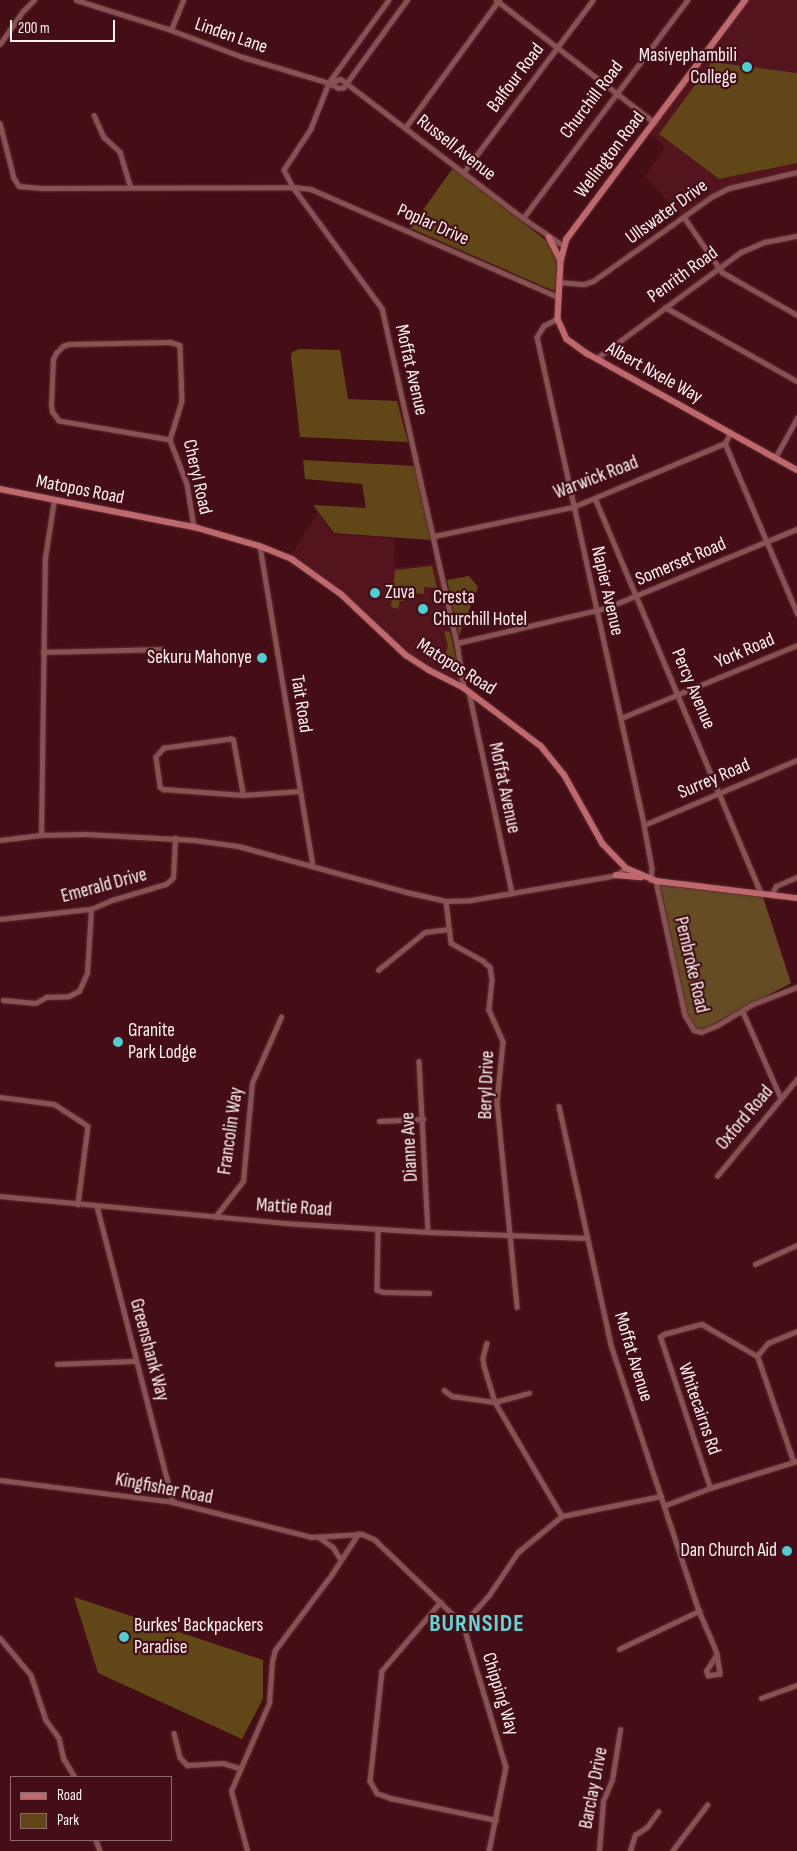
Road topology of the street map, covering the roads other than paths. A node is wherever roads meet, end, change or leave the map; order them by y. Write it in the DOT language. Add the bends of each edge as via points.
graph roads {
  1 [pos="34,0"];
  2 [pos="76,0"];
  3 [pos="183,0"];
  4 [pos="389,0"];
  5 [pos="407,0"];
  6 [pos="498,0"];
  7 [pos="593,0"];
  8 [pos="687,0"];
  9 [pos="746,0"];
  10 [pos="171,30"];
  11 [pos="0,44"];
  12 [pos="557,47"];
  13 [pos="340,67"];
  14 [pos="339,79"];
  15 [pos="329,83"];
  16 [pos="345,84"];
  17 [pos="617,92"];
  18 [pos="94,115"];
  19 [pos="654,122"];
  20 [pos="0,123"];
  21 [pos="405,128"];
  22 [pos="797,172"];
  23 [pos="463,174"];
  24 [pos="293,186"];
  25 [pos="131,187"];
  26 [pos="684,217"];
  27 [pos="522,218"];
  28 [pos="549,236"];
  29 [pos="797,236"];
  30 [pos="564,246"];
  31 [pos="561,261"];
  32 [pos="718,268"];
  33 [pos="559,282"];
  34 [pos="558,296"];
  35 [pos="665,307"];
  36 [pos="797,315"];
  37 [pos="558,319"];
  38 [pos="597,358"];
  39 [pos="797,381"];
  40 [pos="797,418"];
  41 [pos="730,433"];
  42 [pos="170,440"];
  43 [pos="725,443"];
  44 [pos="775,458"];
  45 [pos="797,470"];
  46 [pos="0,489"];
  47 [pos="595,498"];
  48 [pos="54,500"];
  49 [pos="573,506"];
  50 [pos="194,527"];
  51 [pos="797,529"];
  52 [pos="434,536"];
  53 [pos="766,543"];
  54 [pos="260,546"];
  55 [pos="637,596"];
  56 [pos="596,610"];
  57 [pos="797,613"];
  58 [pos="457,643"];
  59 [pos="797,645"];
  60 [pos="163,649"];
  61 [pos="44,652"];
  62 [pos="466,689"];
  63 [pos="679,694"];
  64 [pos="621,718"];
  65 [pos="797,760"];
  66 [pos="300,791"];
  67 [pos="720,792"];
  68 [pos="243,795"];
  69 [pos="644,825"];
  70 [pos="41,835"];
  71 [pos="175,838"];
  72 [pos="0,840"];
  73 [pos="313,866"];
  74 [pos="626,868"];
  75 [pos="616,875"];
  76 [pos="644,877"];
  77 [pos="797,877"];
  78 [pos="654,880"];
  79 [pos="512,892"];
  80 [pos="761,894"];
  81 [pos="772,895"];
  82 [pos="797,898"];
  83 [pos="446,901"];
  84 [pos="91,909"];
  85 [pos="0,920"];
  86 [pos="450,929"];
  87 [pos="378,970"];
  88 [pos="797,986"];
  89 [pos="3,1000"];
  90 [pos="743,1012"];
  91 [pos="281,1016"];
  92 [pos="419,1061"];
  93 [pos="797,1079"];
  94 [pos="0,1097"];
  95 [pos="782,1098"];
  96 [pos="559,1106"];
  97 [pos="423,1119"];
  98 [pos="379,1121"];
  99 [pos="717,1176"];
  100 [pos="0,1196"];
  101 [pos="78,1204"];
  102 [pos="97,1206"];
  103 [pos="215,1217"];
  104 [pos="378,1229"];
  105 [pos="428,1232"];
  106 [pos="509,1235"];
  107 [pos="587,1238"];
  108 [pos="797,1245"];
  109 [pos="755,1264"];
  110 [pos="430,1293"];
  111 [pos="516,1307"];
  112 [pos="797,1331"];
  113 [pos="487,1343"];
  114 [pos="757,1356"];
  115 [pos="136,1361"];
  116 [pos="56,1364"];
  117 [pos="444,1390"];
  118 [pos="529,1393"];
  119 [pos="495,1402"];
  120 [pos="795,1461"];
  121 [pos="0,1480"];
  122 [pos="710,1488"];
  123 [pos="661,1496"];
  124 [pos="173,1502"];
  125 [pos="666,1505"];
  126 [pos="562,1516"];
  127 [pos="358,1534"];
  128 [pos="320,1538"];
  129 [pos="341,1560"];
  130 [pos="442,1602"];
  131 [pos="699,1611"];
  132 [pos="463,1624"];
  133 [pos="0,1638"];
  134 [pos="619,1650"];
  135 [pos="717,1654"];
  136 [pos="797,1685"];
  137 [pos="761,1698"];
  138 [pos="620,1730"];
  139 [pos="174,1733"];
  140 [pos="239,1768"];
  141 [pos="73,1776"];
  142 [pos="706,1805"];
  143 [pos="658,1812"];
  144 [pos="496,1820"];
  145 [pos="247,1851"];
  146 [pos="489,1851"];
  147 [pos="599,1851"];
  148 [pos="630,1851"];
  149 [pos="672,1851"];
  1 -- 11 [label="street"];
  2 -- 10 [label="street, Linden Lane"];
  3 -- 10 [label="street"];
  4 -- 13 [label="street"];
  5 -- 16 [label="street"];
  6 -- 12 [label="street"];
  6 -- 21 [label="street"];
  7 -- 12 [label="street, Balfour Road"];
  8 -- 17 [label="street, Churchill Road"];
  9 -- 19 [label="main road, Wellington Road"];
  10 -- 15 [label="street, Linden Lane" via="243,57"];
  12 -- 17 [label="street"];
  12 -- 23 [label="street, Balfour Road"];
  13 -- 14 [label="street"];
  13 -- 15 [label="street"];
  14 -- 15 [label="street"];
  14 -- 16 [label="street, Russell Avenue"];
  15 -- 16 [label="street, Linden Lane" via="336,88 343,88"];
  15 -- 24 [label="street, Moffat Avenue" via="311,129 284,167 284,173"];
  16 -- 21 [label="street, Russell Avenue"];
  17 -- 19 [label="street"];
  17 -- 27 [label="street, Churchill Road"];
  18 -- 25 [label="street" via="104,137 120,152"];
  19 -- 30 [label="main road, Wellington Road"];
  20 -- 25 [label="street, Poplar Drive" via="14,178 20,186"];
  21 -- 23 [label="street, Russell Avenue"];
  22 -- 26 [label="street, Ullswater Drive" via="735,185 711,197"];
  23 -- 27 [label="street, Russell Avenue"];
  24 -- 25 [label="street, Poplar Drive"];
  24 -- 34 [label="street, Poplar Drive" via="317,190"];
  24 -- 52 [label="street, Moffat Avenue" via="382,308"];
  26 -- 32 [label="street"];
  26 -- 33 [label="street, Ullswater Drive" via="593,281 584,284"];
  27 -- 28 [label="street, Russell Avenue"];
  28 -- 30 [label="street, Russell Avenue"];
  28 -- 31 [label="main road"];
  29 -- 32 [label="street, Penrith Road" via="750,247"];
  30 -- 31 [label="main road, Wellington Road"];
  31 -- 33 [label="main road, Albert Nxele Way"];
  32 -- 35 [label="street, Penrith Road"];
  32 -- 36 [label="street" via="726,276"];
  33 -- 34 [label="main road, Albert Nxele Way"];
  34 -- 37 [label="main road, Albert Nxele Way"];
  35 -- 38 [label="street, Penrith Road"];
  35 -- 39 [label="street"];
  37 -- 38 [label="main road, Albert Nxele Way" via="567,339"];
  37 -- 49 [label="street, Napier Avenue" via="544,326 538,337"];
  38 -- 41 [label="main road, Albert Nxele Way"];
  40 -- 44 [label="street"];
  41 -- 43 [label="street"];
  41 -- 44 [label="main road, Albert Nxele Way"];
  42 -- 42 [label="street, Cheryl Road" via="182,401 180,345 170,342 69,344 60,348 53,359 51,406 59,421"];
  42 -- 50 [label="street, Cheryl Road" via="187,484"];
  43 -- 47 [label="street, Warwick Road"];
  43 -- 53 [label="street"];
  44 -- 45 [label="main road, Albert Nxele Way"];
  46 -- 48 [label="main road, Matopos Road"];
  47 -- 49 [label="street, Warwick Road"];
  47 -- 55 [label="street, Percy Avenue"];
  48 -- 50 [label="main road, Matopos Road"];
  48 -- 61 [label="street" via="45,558"];
  49 -- 52 [label="street, Warwick Road"];
  49 -- 56 [label="street, Napier Avenue"];
  50 -- 54 [label="main road, Matopos Road"];
  51 -- 53 [label="street, Somerset Road"];
  52 -- 58 [label="street, Moffat Avenue"];
  53 -- 55 [label="street, Somerset Road"];
  53 -- 57 [label="street"];
  54 -- 62 [label="main road, Matopos Road" via="315,573 406,655"];
  54 -- 66 [label="street, Tait Road"];
  55 -- 56 [label="street, Somerset Road"];
  55 -- 63 [label="street, Percy Avenue"];
  56 -- 58 [label="street, Somerset Road"];
  56 -- 64 [label="street, Napier Avenue"];
  58 -- 62 [label="street, Moffat Avenue"];
  59 -- 63 [label="street, York Road"];
  60 -- 61 [label="street"];
  61 -- 70 [label="street"];
  62 -- 74 [label="main road, Matopos Road" via="556,761 603,844"];
  62 -- 79 [label="street, Moffat Avenue"];
  63 -- 64 [label="street, York Road"];
  63 -- 67 [label="street, Percy Avenue"];
  64 -- 69 [label="street, Napier Avenue"];
  65 -- 67 [label="street, Surrey Road"];
  66 -- 68 [label="street"];
  66 -- 73 [label="street, Tait Road"];
  67 -- 69 [label="street, Surrey Road"];
  67 -- 80 [label="street, Percy Avenue"];
  68 -- 68 [label="street" via="160,788 156,757 164,748 231,739"];
  69 -- 78 [label="street, Napier Avenue"];
  70 -- 71 [label="street"];
  70 -- 72 [label="street"];
  71 -- 73 [label="street" via="223,843"];
  71 -- 84 [label="street, Emerald Drive" via="173,878 170,882"];
  73 -- 83 [label="street"];
  74 -- 75 [label="street"];
  74 -- 76 [label="main road, Matopos Road"];
  75 -- 76 [label="main road"];
  75 -- 79 [label="street"];
  76 -- 78 [label="main road, Matopos Road"];
  77 -- 81 [label="street" via="776,886"];
  78 -- 80 [label="main road, Matopos Road"];
  78 -- 90 [label="street, Pembroke Road" via="690,1026 701,1032"];
  79 -- 83 [label="street"];
  80 -- 81 [label="main road, Matopos Road"];
  81 -- 82 [label="main road, Matopos Road"];
  83 -- 86 [label="street, Beryl Drive"];
  84 -- 85 [label="street, Emerald Drive"];
  84 -- 89 [label="street" via="87,973 80,991 69,996 46,997 36,1003"];
  86 -- 87 [label="street" via="425,932"];
  86 -- 106 [label="street, Beryl Drive" via="451,943 487,964 491,974 489,1010 504,1045 497,1102"];
  88 -- 90 [label="street, Pembroke Road" via="753,1004"];
  90 -- 95 [label="street"];
  91 -- 103 [label="street, Francolin Way" via="252,1083 243,1180"];
  92 -- 97 [label="street, Dianne Ave"];
  93 -- 95 [label="street, Oxford Road"];
  94 -- 101 [label="street" via="54,1104 88,1126"];
  95 -- 99 [label="street, Oxford Road"];
  96 -- 107 [label="street, Moffat Avenue"];
  97 -- 98 [label="street"];
  97 -- 105 [label="street, Dianne Ave"];
  100 -- 101 [label="street, Mattie Road"];
  101 -- 102 [label="street, Mattie Road"];
  102 -- 103 [label="street, Mattie Road"];
  102 -- 115 [label="street, Greenshank Way"];
  103 -- 104 [label="street, Mattie Road"];
  104 -- 105 [label="street, Mattie Road"];
  104 -- 110 [label="street" via="377,1290"];
  105 -- 106 [label="street, Mattie Road"];
  106 -- 107 [label="street, Mattie Road"];
  106 -- 111 [label="street"];
  107 -- 123 [label="street, Moffat Avenue" via="611,1345"];
  108 -- 109 [label="street"];
  112 -- 114 [label="street" via="768,1343"];
  113 -- 119 [label="street" via="484,1366"];
  114 -- 120 [label="street"];
  114 -- 122 [label="street, Whitecairns Rd" via="702,1324 660,1336"];
  115 -- 116 [label="street"];
  115 -- 124 [label="street, Greenshank Way"];
  117 -- 119 [label="street" via="452,1396"];
  118 -- 119 [label="street"];
  119 -- 126 [label="street"];
  120 -- 122 [label="street"];
  121 -- 124 [label="street, Kingfisher Road"];
  122 -- 125 [label="street"];
  123 -- 125 [label="street, Moffat Avenue"];
  123 -- 126 [label="street"];
  124 -- 128 [label="street, Kingfisher Road"];
  125 -- 131 [label="street, Moffat Avenue"];
  126 -- 132 [label="street" via="518,1552 489,1595"];
  127 -- 128 [label="street, Kingfisher Road"];
  127 -- 129 [label="street"];
  127 -- 130 [label="street, Chipping Way" via="374,1539"];
  128 -- 129 [label="street" via="333,1547"];
  129 -- 140 [label="street" via="276,1650 272,1661 269,1703"];
  130 -- 132 [label="street, Chipping Way"];
  130 -- 144 [label="street" via="382,1671 370,1782 377,1792 390,1798"];
  131 -- 134 [label="street"];
  131 -- 135 [label="street, Moffat Avenue"];
  132 -- 144 [label="street, Chipping Way" via="506,1767"];
  133 -- 141 [label="street" via="31,1675 46,1720 59,1738 64,1759"];
  135 -- 135 [label="street" via="720,1674 708,1676 706,1671"];
  136 -- 137 [label="street"];
  138 -- 147 [label="street, Barclay Drive" via="612,1780 603,1802"];
  139 -- 140 [label="street" via="180,1757 187,1765 223,1763"];
  140 -- 145 [label="street" via="231,1794"];
  142 -- 149 [label="street"];
  143 -- 148 [label="street" via="647,1827 634,1836"];
  144 -- 146 [label="street, Chipping Way"];
}
